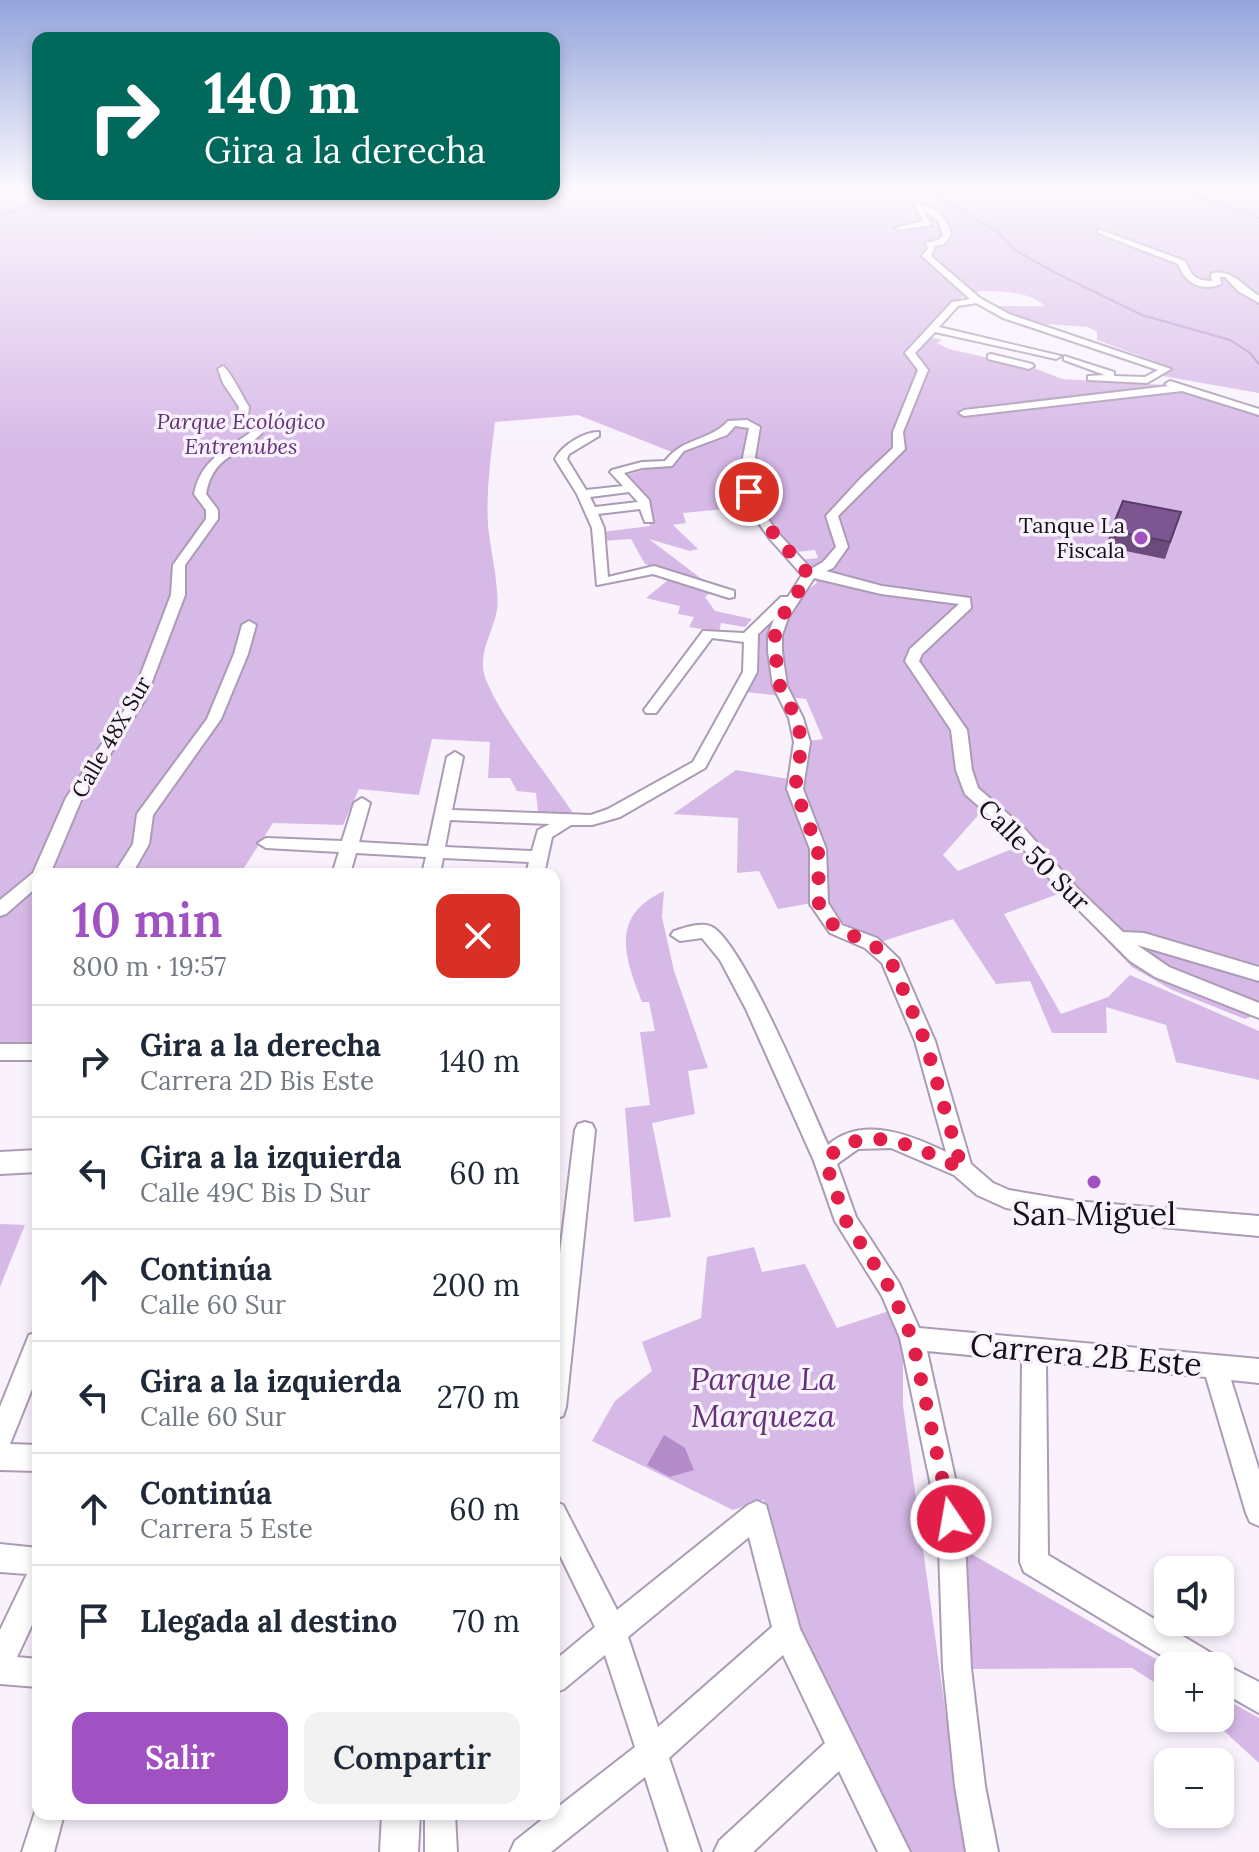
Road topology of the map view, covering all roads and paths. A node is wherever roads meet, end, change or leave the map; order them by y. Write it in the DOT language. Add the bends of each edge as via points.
graph roads {
  1 [pos="950,277"];
  2 [pos="1187,277"];
  3 [pos="1216,277"];
  4 [pos="1229,277"];
  5 [pos="1259,300"];
  6 [pos="981,303"];
  7 [pos="982,320"];
  8 [pos="935,329"];
  9 [pos="972,337"];
  10 [pos="1099,344"];
  11 [pos="1006,345"];
  12 [pos="955,349"];
  13 [pos="1061,357"];
  14 [pos="1029,366"];
  15 [pos="223,369"];
  16 [pos="1042,370"];
  17 [pos="1092,378"];
  18 [pos="1150,379"];
  19 [pos="1132,381"];
  20 [pos="1181,388"];
  21 [pos="1259,412"];
  22 [pos="964,413"];
  23 [pos="595,434"];
  24 [pos="632,488"];
  25 [pos="583,494"];
  26 [pos="646,505"];
  27 [pos="590,511"];
  28 [pos="649,519"];
  29 [pos="813,574"];
  30 [pos="798,591"];
  31 [pos="729,594"];
  32 [pos="249,625"];
  33 [pos="750,638"];
  34 [pos="651,710"];
  35 [pos="455,757"];
  36 [pos="362,803"];
  37 [pos="443,815"];
  38 [pos="567,822"];
  39 [pos="266,843"];
  40 [pos="349,847"];
  41 [pos="435,852"];
  42 [pos="536,866"];
  43 [pos="43,868"];
  44 [pos="127,868"];
  45 [pos="343,868"];
  46 [pos="432,868"];
  47 [pos="32,883"];
  48 [pos="0,910"];
  49 [pos="680,935"];
  50 [pos="1119,938"];
  51 [pos="1259,974"];
  52 [pos="1254,1005"];
  53 [pos="0,1052"];
  54 [pos="32,1052"];
  55 [pos="585,1130"];
  56 [pos="32,1161"];
  57 [pos="825,1161"];
  58 [pos="0,1163"];
  59 [pos="962,1169"];
  60 [pos="1259,1226"];
  61 [pos="912,1338"];
  62 [pos="1034,1350"];
  63 [pos="560,1353"];
  64 [pos="32,1358"];
  65 [pos="1215,1367"];
  66 [pos="1259,1371"];
  67 [pos="0,1438"];
  68 [pos="0,1457"];
  69 [pos="32,1458"];
  70 [pos="1259,1513"];
  71 [pos="560,1526"];
  72 [pos="0,1558"];
  73 [pos="32,1561"];
  74 [pos="32,1594"];
  75 [pos="611,1629"];
  76 [pos="787,1632"];
  77 [pos="1183,1652"];
  78 [pos="0,1661"];
  79 [pos="560,1667"];
  80 [pos="0,1670"];
  81 [pos="32,1673"];
  82 [pos="1234,1683"];
  83 [pos="1259,1698"];
  84 [pos="842,1748"];
  85 [pos="653,1752"];
  86 [pos="47,1820"];
  87 [pos="401,1820"];
  88 [pos="440,1820"];
  89 [pos="38,1852"];
  90 [pos="399,1852"];
  91 [pos="441,1852"];
  92 [pos="526,1852"];
  93 [pos="685,1852"];
  94 [pos="730,1852"];
  95 [pos="894,1852"];
  96 [pos="982,1852"];
  1 -- 6 [label="street"];
  2 -- 3 [label="street" via="1194,283 1217,284"];
  4 -- 5 [label="street"];
  6 -- 7 [label="street"];
  6 -- 8 [label="street" via="955,304"];
  6 -- 10 [label="street" via="1027,324"];
  8 -- 9 [label="street"];
  8 -- 29 [label="street" via="910,353 923,370 898,432 899,449 832,516 843,544"];
  9 -- 11 [label="street"];
  9 -- 12 [label="street"];
  10 -- 13 [label="street"];
  10 -- 18 [label="street" via="1166,369"];
  11 -- 13 [label="street"];
  11 -- 14 [label="street" via="991,357"];
  13 -- 16 [label="street"];
  13 -- 19 [label="street"];
  15 -- 43 [label="street, Calle 48X Sur" via="244,407 242,417 255,425 257,433 217,458 204,474 200,494 212,519 179,565 178,595 147,679 74,798"];
  17 -- 19 [label="street"];
  18 -- 19 [label="street"];
  18 -- 20 [label="street"];
  20 -- 21 [label="street"];
  20 -- 22 [label="street"];
  23 -- 25 [label="street" via="561,459"];
  24 -- 25 [label="street"];
  24 -- 26 [label="street"];
  24 -- 29 [label="street" via="616,472 668,464 680,449 723,433 730,424 750,424 756,428 749,457 756,481 746,497 774,536"];
  25 -- 27 [label="street"];
  26 -- 27 [label="street"];
  26 -- 28 [label="street"];
  27 -- 31 [label="street" via="598,528 600,577 606,583 654,570"];
  29 -- 30 [label="street"];
  29 -- 50 [label="street, Calle 50 Sur" via="967,603 915,652 913,667 930,683 959,730 964,770 975,796 1017,831"];
  30 -- 33 [label="street" via="757,625"];
  30 -- 59 [label="street" via="781,618 775,651 780,686 802,742 795,789 818,849 818,896 836,929 871,943 890,959 925,1041"];
  32 -- 44 [label="street" via="214,719 145,814 141,844"];
  33 -- 34 [label="street" via="708,634"];
  33 -- 38 [label="street" via="750,672 707,754 691,771 602,818"];
  35 -- 37 [label="street"];
  36 -- 40 [label="street"];
  37 -- 38 [label="street"];
  37 -- 41 [label="street"];
  38 -- 42 [label="street" via="544,834"];
  39 -- 40 [label="street"];
  40 -- 41 [label="street"];
  40 -- 45 [label="street"];
  41 -- 42 [label="street"];
  41 -- 46 [label="street"];
  47 -- 48 [label="street, Calle 48X Sur"];
  49 -- 57 [label="street" via="706,931 727,956"];
  50 -- 51 [label="street" via="1144,939"];
  50 -- 52 [label="street, Calle 50 Sur" via="1162,972"];
  53 -- 54 [label="street"];
  55 -- 63 [label="street"];
  56 -- 58 [label="street"];
  57 -- 59 [label="street" via="857,1140 891,1139"];
  57 -- 61 [label="street" via="846,1221 891,1290"];
  59 -- 60 [label="street" via="1006,1199"];
  61 -- 62 [label="street, Carrera 2B Este"];
  61 -- 96 [label="street" via="951,1519 957,1668"];
  62 -- 65 [label="street, Carrera 2B Este"];
  62 -- 77 [label="street" via="1034,1562"];
  64 -- 67 [label="street"];
  65 -- 66 [label="street, Carrera 2B Este"];
  65 -- 70 [label="street"];
  68 -- 69 [label="street"];
  71 -- 75 [label="street"];
  72 -- 73 [label="street"];
  74 -- 78 [label="street"];
  75 -- 76 [label="street" via="757,1514"];
  75 -- 79 [label="street"];
  75 -- 85 [label="street"];
  76 -- 84 [label="street"];
  76 -- 85 [label="street"];
  80 -- 81 [label="street"];
  82 -- 83 [label="street"];
  84 -- 94 [label="street"];
  84 -- 95 [label="street"];
  85 -- 92 [label="street"];
  85 -- 93 [label="street"];
  86 -- 89 [label="street"];
  87 -- 90 [label="street"];
  88 -- 91 [label="street"];
}
